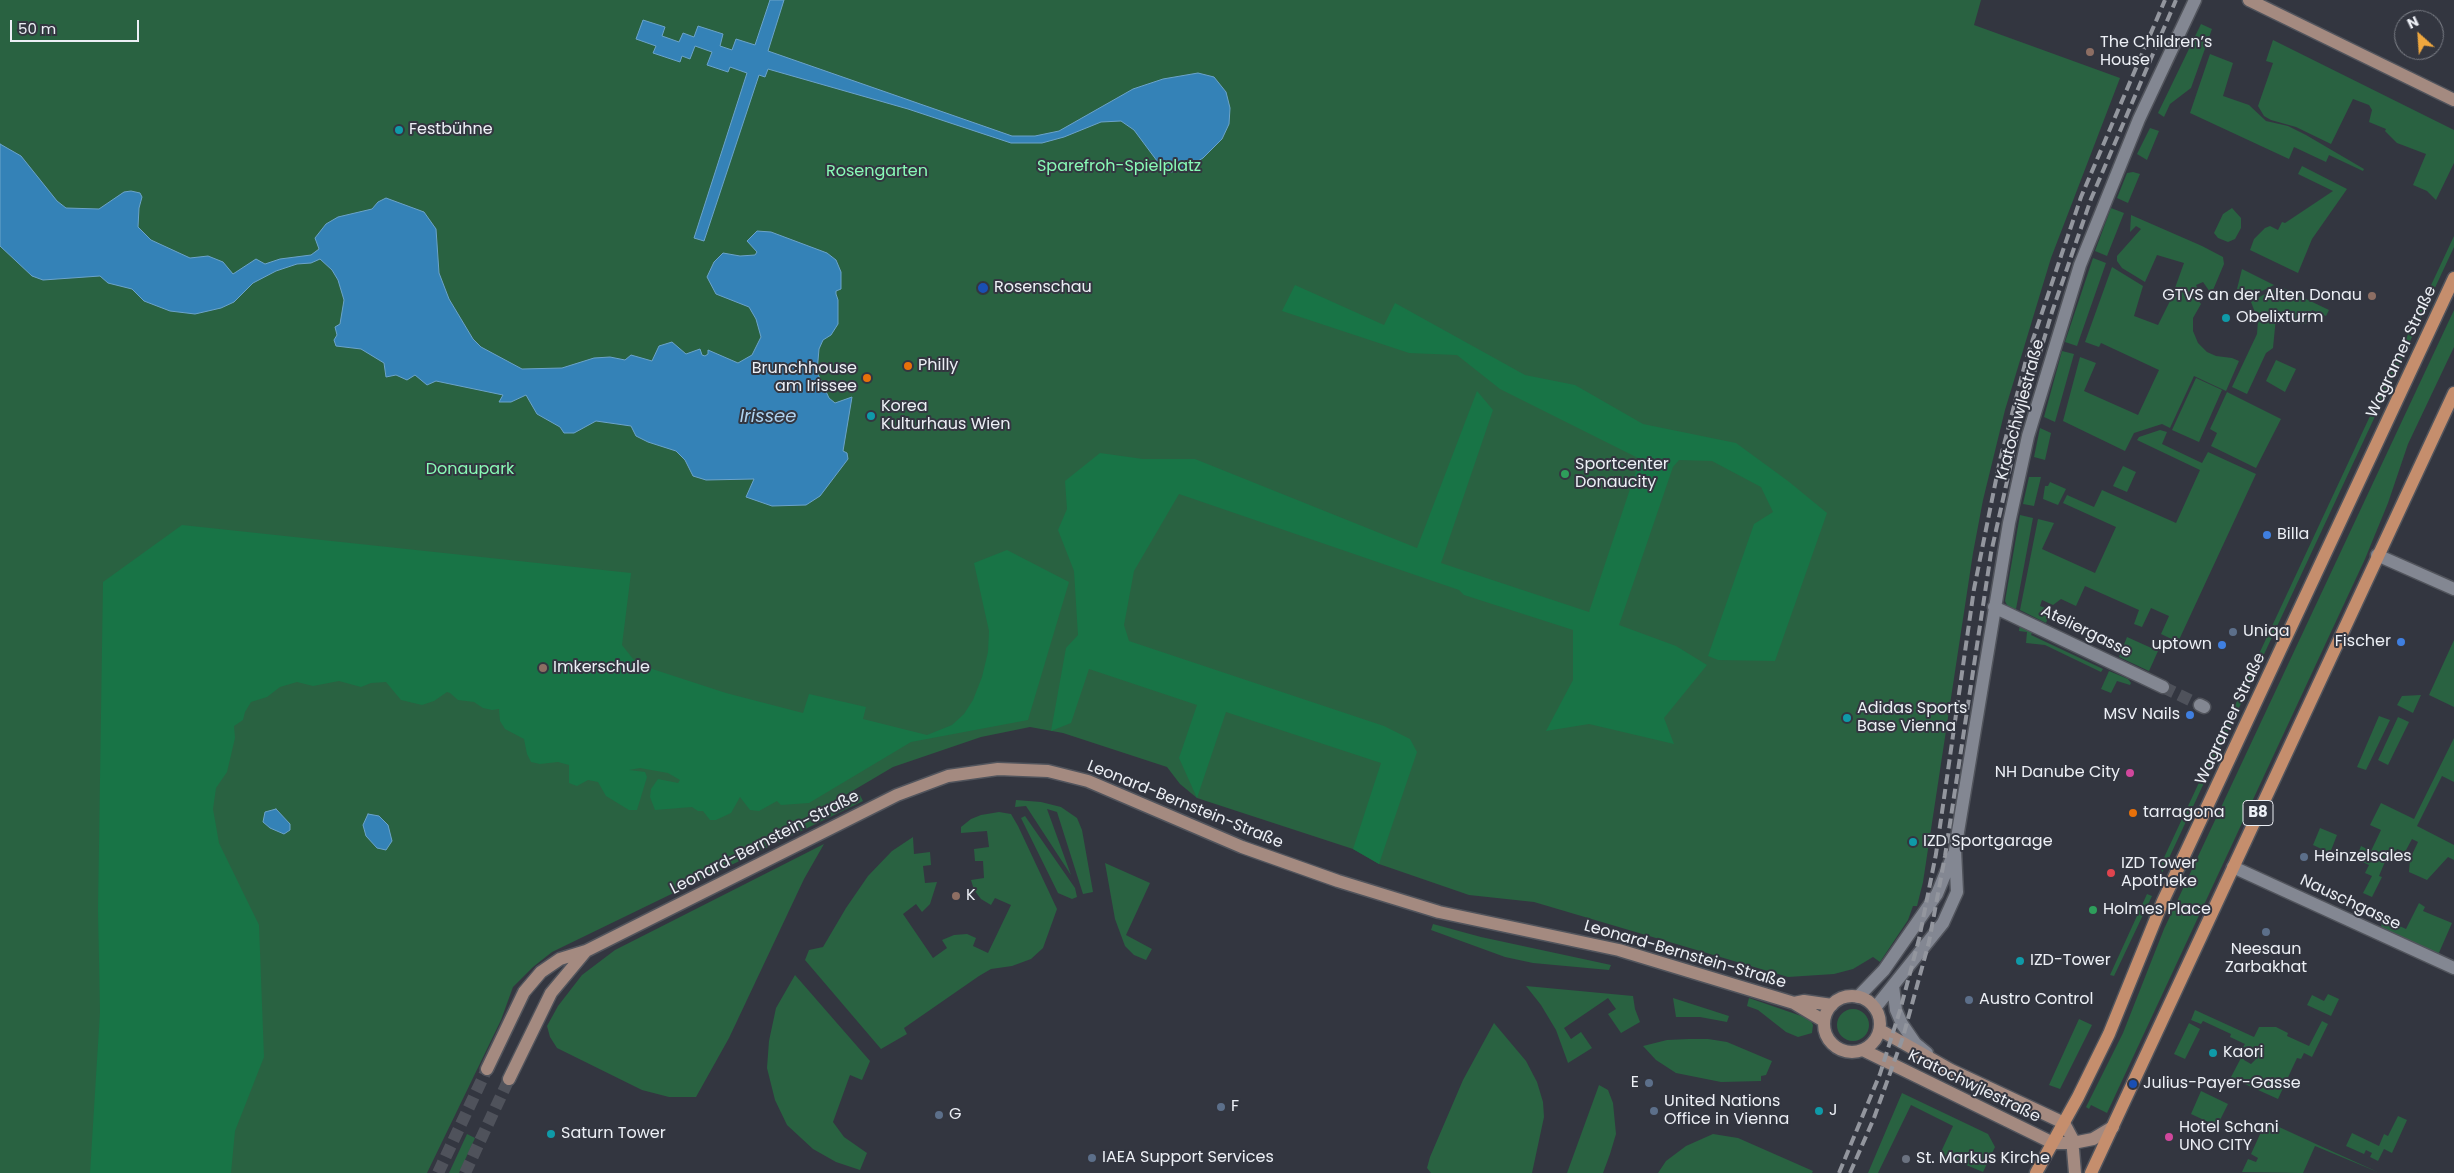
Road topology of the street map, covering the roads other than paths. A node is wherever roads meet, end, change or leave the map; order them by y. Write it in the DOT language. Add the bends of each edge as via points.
graph roads {
  1 [pos="2195,0"];
  2 [pos="2249,0"];
  3 [pos="2454,100"];
  4 [pos="2454,278"];
  5 [pos="2454,393"];
  6 [pos="2377,555"];
  7 [pos="2454,589"];
  8 [pos="1994,606"];
  9 [pos="2163,687"];
  10 [pos="1955,850"];
  11 [pos="2232,867"];
  12 [pos="586,951"];
  13 [pos="2454,968"];
  14 [pos="1893,986"];
  15 [pos="1858,997"];
  16 [pos="1794,1003"];
  17 [pos="1832,1005"];
  18 [pos="1875,1008"];
  19 [pos="1824,1021"];
  20 [pos="1880,1030"];
  21 [pos="1863,1050"];
  22 [pos="487,1069"];
  23 [pos="1951,1070"];
  24 [pos="509,1079"];
  25 [pos="2064,1123"];
  26 [pos="2113,1127"];
  27 [pos="2053,1142"];
  28 [pos="2073,1143"];
  29 [pos="2036,1173"];
  30 [pos="2075,1173"];
  31 [pos="2091,1173"];
  1 -- 8 [label="street, Kratochwjlestraße" via="2139,119 2080,265 2028,436"];
  2 -- 3 [label="main road"];
  4 -- 25 [label="main road, Wagramer Straße" via="2163,901 2109,1034"];
  5 -- 6 [label="main road, B8"];
  6 -- 7 [label="street"];
  6 -- 11 [label="main road, B8"];
  8 -- 9 [label="street, Ateliergasse"];
  8 -- 10 [label="street, Kratochwjlestraße"];
  10 -- 14 [label="street, Kratochwjlestraße" via="1957,892 1944,923"];
  10 -- 15 [label="street, Kratochwjlestraße" via="1937,894 1884,970"];
  11 -- 13 [label="street, Nauschgasse"];
  11 -- 26 [label="main road, B8"];
  12 -- 16 [label="main road, Leonard-Bernstein-Straße" via="911,789 960,774 1025,769 1058,773 1099,784 1242,847 1385,896 1464,918 1620,950"];
  12 -- 22 [label="main road, Leonard-Bernstein-Straße" via="560,958 532,982"];
  12 -- 24 [label="main road, Leonard-Bernstein-Straße" via="551,993"];
  14 -- 18 [label="street, Kratochwjlestraße"];
  14 -- 23 [label="street, Kratochwjlestraße" via="1896,1010 1915,1043"];
  15 -- 17 [label="main road" via="1849,996"];
  15 -- 18 [label="main road"];
  16 -- 17 [label="main road, Leonard-Bernstein-Straße" via="1804,1001"];
  16 -- 19 [label="main road, Leonard-Bernstein-Straße"];
  17 -- 19 [label="main road"];
  18 -- 20 [label="main road"];
  19 -- 21 [label="main road, Kratochwjlestraße" via="1827,1037 1836,1048"];
  20 -- 21 [label="main road" via="1870,1046"];
  20 -- 23 [label="main road, Kratochwjlestraße"];
  21 -- 27 [label="main road, Kratochwjlestraße"];
  23 -- 25 [label="main road, Kratochwjlestraße"];
  25 -- 27 [label="main road, Wagramer Straße"];
  25 -- 28 [label="main road, Kratochwjlestraße"];
  26 -- 28 [label="main road, Kratochwjlestraße" via="2093,1139"];
  26 -- 31 [label="main road, B8"];
  27 -- 28 [label="main road, Kratochwjlestraße"];
  27 -- 29 [label="main road, Wagramer Straße"];
  28 -- 30 [label="main road, Kratochwjlestraße"];
}
